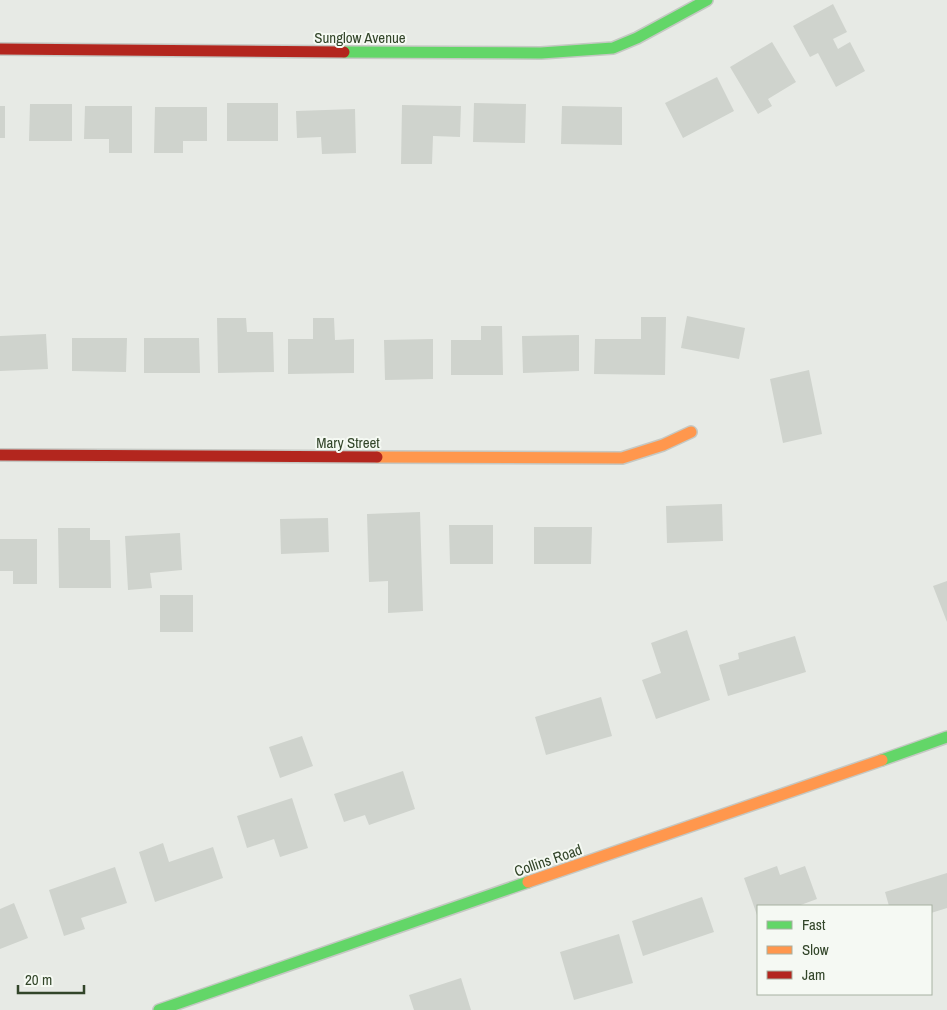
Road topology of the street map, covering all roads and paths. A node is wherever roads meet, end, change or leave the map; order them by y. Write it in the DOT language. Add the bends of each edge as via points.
graph roads {
  1 [pos="708,0"];
  2 [pos="0,49"];
  3 [pos="691,432"];
  4 [pos="0,455"];
  5 [pos="947,736"];
  6 [pos="159,1010"];
  1 -- 2 [label="street, Sunglow Avenue" via="613,48 541,53"];
  3 -- 4 [label="street, Mary Street" via="622,458"];
  5 -- 6 [label="street, Collins Road"];
}
